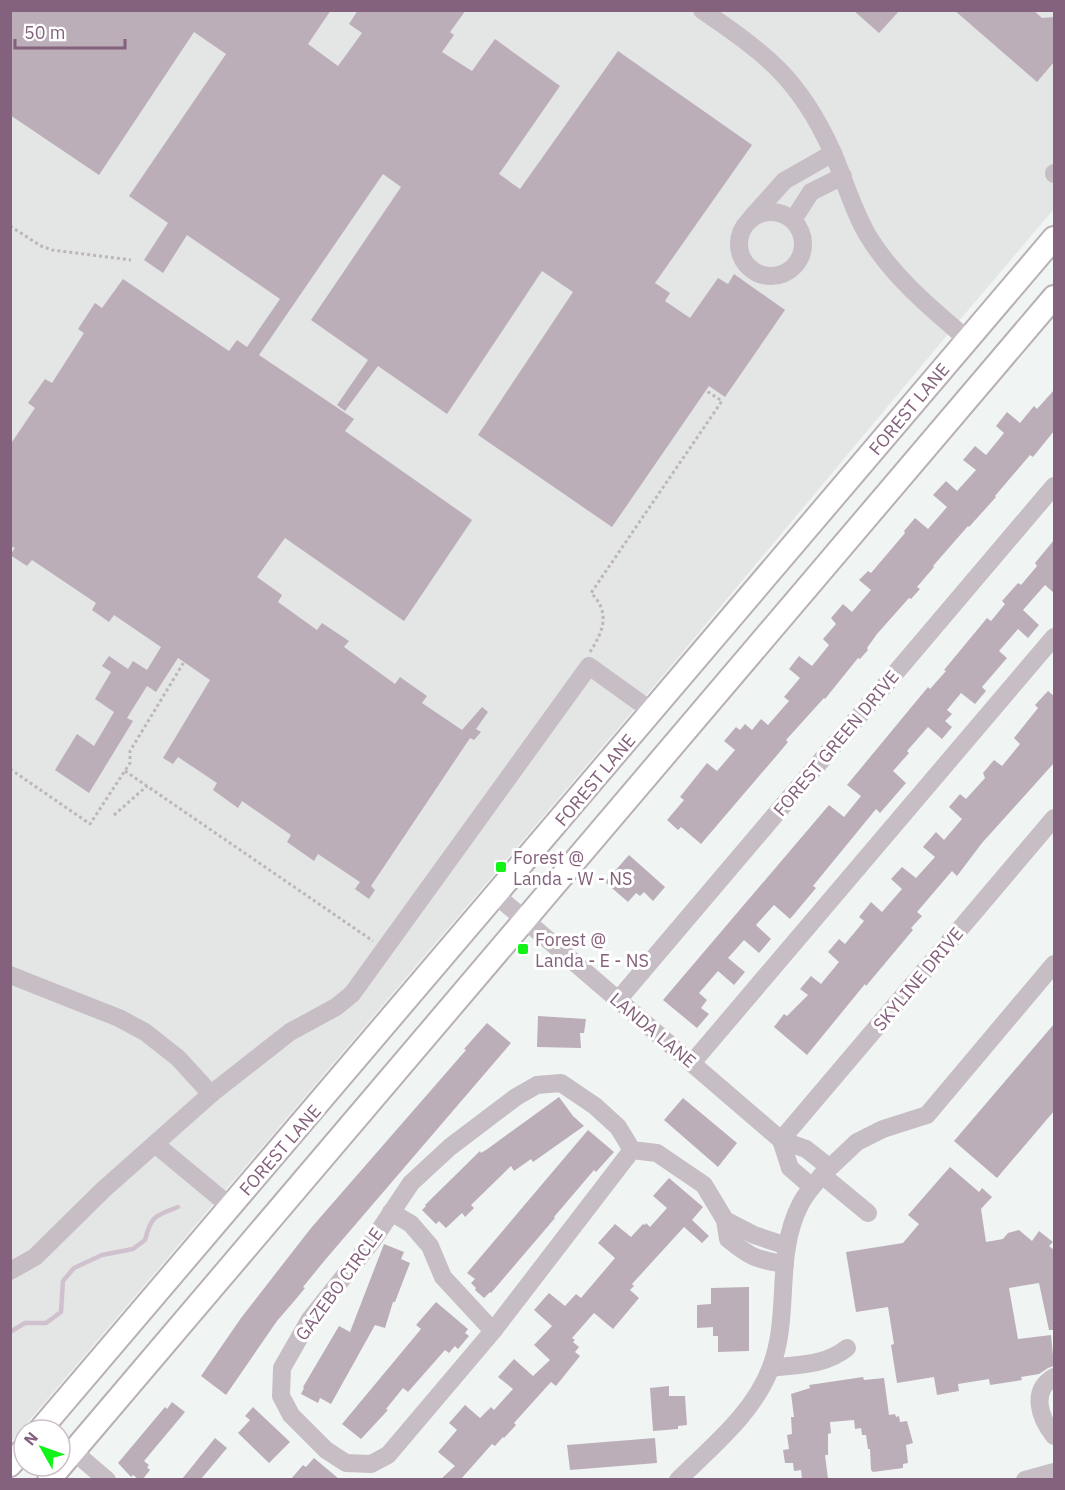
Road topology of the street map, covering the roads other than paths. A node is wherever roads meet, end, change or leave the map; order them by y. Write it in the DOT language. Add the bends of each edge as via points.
graph roads {
  1 [pos="702,10"];
  2 [pos="832,153"];
  3 [pos="843,176"];
  4 [pos="749,220"];
  5 [pos="793,220"];
  6 [pos="1054,238"];
  7 [pos="1054,297"];
  8 [pos="968,340"];
  9 [pos="998,365"];
  10 [pos="1054,486"];
  11 [pos="1054,637"];
  12 [pos="653,712"];
  13 [pos="683,736"];
  14 [pos="1054,818"];
  15 [pos="496,896"];
  16 [pos="526,921"];
  17 [pos="1054,966"];
  18 [pos="10,975"];
  19 [pos="618,1000"];
  20 [pos="692,1063"];
  21 [pos="212,1094"];
  22 [pos="781,1140"];
  23 [pos="156,1144"];
  24 [pos="632,1150"];
  25 [pos="821,1177"];
  26 [pos="231,1207"];
  27 [pos="391,1212"];
  28 [pos="868,1213"];
  29 [pos="260,1233"];
  30 [pos="786,1255"];
  31 [pos="10,1271"];
  32 [pos="493,1331"];
  33 [pos="848,1348"];
  34 [pos="771,1368"];
  35 [pos="1054,1377"];
  36 [pos="50,1418"];
  37 [pos="1054,1436"];
  38 [pos="73,1451"];
  39 [pos="1054,1472"];
  40 [pos="49,1479"];
  41 [pos="107,1479"];
  42 [pos="678,1479"];
  43 [pos="1025,1479"];
  1 -- 2 [label="street" via="759,50 785,76 813,113"];
  2 -- 3 [label="street"];
  2 -- 4 [label="street" via="784,181"];
  3 -- 5 [label="street" via="811,192"];
  3 -- 8 [label="street" via="862,225 884,258 907,286"];
  4 -- 5 [label="street" via="757,214 776,212"];
  4 -- 5 [label="street" via="740,236 740,254 750,269 766,276 791,269 801,255 802,237"];
  6 -- 8 [label="main road, FOREST LANE"];
  7 -- 9 [label="main road, FOREST LANE"];
  8 -- 9 [label="main road"];
  8 -- 12 [label="main road, FOREST LANE"];
  9 -- 13 [label="main road, FOREST LANE"];
  10 -- 19 [label="street, FOREST GREEN DRIVE"];
  11 -- 20 [label="street"];
  12 -- 13 [label="main road"];
  12 -- 15 [label="main road, FOREST LANE"];
  12 -- 21 [label="street" via="589,666 352,994 290,1032"];
  13 -- 16 [label="main road, FOREST LANE"];
  14 -- 22 [label="street, SKYLINE DRIVE"];
  15 -- 16 [label="street, LANDA LANE"];
  15 -- 26 [label="main road, FOREST LANE"];
  16 -- 19 [label="street, LANDA LANE"];
  16 -- 29 [label="main road, FOREST LANE"];
  17 -- 25 [label="street" via="927,1114 857,1143"];
  18 -- 21 [label="street" via="145,1032 178,1058"];
  19 -- 20 [label="street, LANDA LANE"];
  20 -- 22 [label="street, LANDA LANE"];
  21 -- 23 [label="street"];
  22 -- 25 [label="street" via="806,1149"];
  22 -- 25 [label="street" via="790,1168"];
  23 -- 26 [label="street"];
  23 -- 31 [label="street" via="34,1257"];
  24 -- 27 [label="street, GAZEBO CIRCLE" via="618,1127 595,1106 561,1083 537,1085 450,1147 411,1184"];
  24 -- 30 [label="street" via="657,1153 704,1185 725,1220"];
  24 -- 32 [label="street, GAZEBO CIRCLE"];
  25 -- 28 [label="street"];
  25 -- 30 [label="street" via="800,1204"];
  26 -- 29 [label="main road"];
  26 -- 36 [label="main road, FOREST LANE"];
  27 -- 32 [label="street" via="411,1224 430,1246 443,1277"];
  27 -- 32 [label="street, GAZEBO CIRCLE" via="310,1319 282,1368 281,1396 291,1415 326,1450 346,1462 371,1464 388,1455"];
  29 -- 38 [label="main road, FOREST LANE"];
  30 -- 34 [label="street" via="778,1347"];
  33 -- 34 [label="street" via="822,1362"];
  34 -- 42 [label="street" via="746,1410"];
  35 -- 37 [label="street" via="1040,1390 1038,1403"];
  38 -- 40 [label="main road, FOREST LANE"];
  38 -- 41 [label="street"];
  39 -- 43 [label="street"];
}
